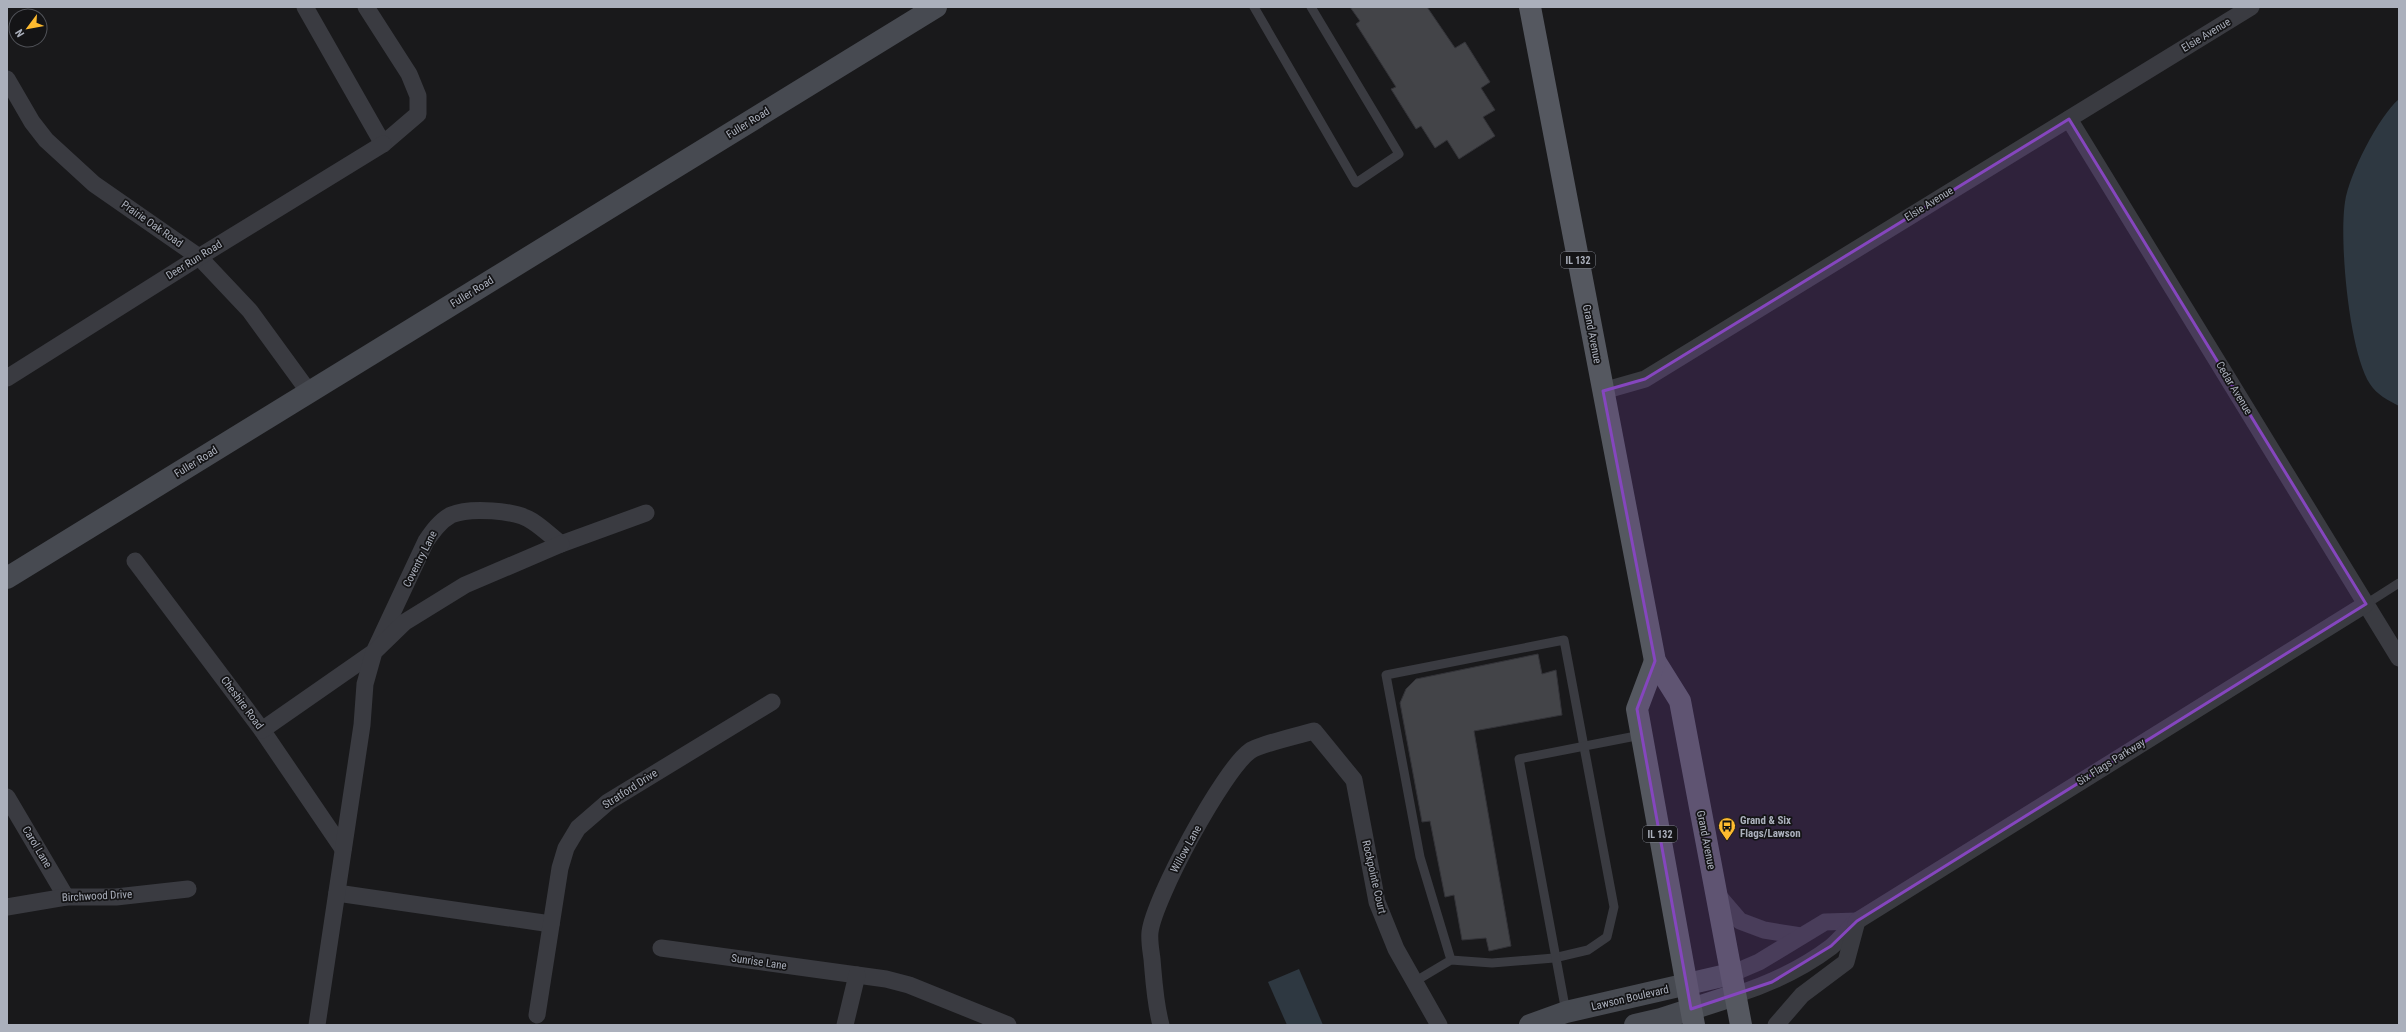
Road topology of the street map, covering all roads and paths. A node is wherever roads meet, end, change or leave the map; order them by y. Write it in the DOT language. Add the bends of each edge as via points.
graph roads {
  1 [pos="305,7"];
  2 [pos="366,7"];
  3 [pos="936,7"];
  4 [pos="1254,7"];
  5 [pos="1311,7"];
  6 [pos="1530,7"];
  7 [pos="2251,7"];
  8 [pos="7,79"];
  9 [pos="2069,118"];
  10 [pos="383,144"];
  11 [pos="199,257"];
  12 [pos="7,378"];
  13 [pos="1604,391"];
  14 [pos="308,392"];
  15 [pos="646,513"];
  16 [pos="561,544"];
  17 [pos="135,562"];
  18 [pos="7,578"];
  19 [pos="2399,583"];
  20 [pos="2366,604"];
  21 [pos="374,652"];
  22 [pos="2399,658"];
  23 [pos="1655,661"];
  24 [pos="772,702"];
  25 [pos="262,730"];
  26 [pos="1314,731"];
  27 [pos="1642,735"];
  28 [pos="1582,747"];
  29 [pos="7,797"];
  30 [pos="343,849"];
  31 [pos="188,889"];
  32 [pos="1715,891"];
  33 [pos="336,893"];
  34 [pos="66,897"];
  35 [pos="7,907"];
  36 [pos="1857,921"];
  37 [pos="551,924"];
  38 [pos="1801,936"];
  39 [pos="660,948"];
  40 [pos="1554,958"];
  41 [pos="1451,960"];
  42 [pos="1731,974"];
  43 [pos="857,975"];
  44 [pos="1414,982"];
  45 [pos="1687,984"];
  46 [pos="1735,995"];
  47 [pos="1566,1012"];
  48 [pos="537,1015"];
  49 [pos="1693,1017"];
  50 [pos="317,1025"];
  51 [pos="844,1025"];
  52 [pos="1008,1025"];
  53 [pos="1161,1025"];
  54 [pos="1439,1025"];
  55 [pos="1530,1025"];
  56 [pos="1635,1025"];
  57 [pos="1741,1025"];
  58 [pos="1776,1025"];
  1 -- 10 [label="street"];
  2 -- 10 [label="street, Deer Run Road" via="409,74 418,96 418,114"];
  3 -- 14 [label="street, Fuller Road"];
  4 -- 5 [label="lane" via="1356,183 1399,154"];
  6 -- 13 [label="main road, Grand Avenue / IL 132"];
  7 -- 9 [label="street, Elsie Avenue"];
  8 -- 11 [label="street, Prairie Oak Road" via="32,122 46,140 94,184"];
  9 -- 13 [label="street, Elsie Avenue" via="1645,379"];
  9 -- 20 [label="street, Cedar Avenue"];
  10 -- 11 [label="street, Deer Run Road"];
  11 -- 12 [label="street, Deer Run Road"];
  11 -- 14 [label="street, Prairie Oak Road" via="250,311"];
  13 -- 23 [label="main road, Grand Avenue / IL 132"];
  14 -- 18 [label="street, Fuller Road"];
  15 -- 16 [label="street, Coventry Lane"];
  16 -- 21 [label="street, Coventry Lane" via="465,585 405,622"];
  16 -- 21 [label="street, Coventry Lane" via="531,520 507,513 466,510 450,516 437,525 426,542"];
  17 -- 25 [label="street, Cheshire Road"];
  19 -- 20 [label="lane"];
  20 -- 22 [label="street, Cedar Avenue"];
  20 -- 36 [label="street, Six Flags Parkway"];
  21 -- 25 [label="street, Coventry Lane"];
  21 -- 30 [label="street, Coventry Lane" via="366,684"];
  23 -- 27 [label="main road, IL 132" via="1637,709"];
  23 -- 32 [label="main road, Grand Avenue / IL 132" via="1680,701"];
  24 -- 37 [label="street, Stratford Drive" via="608,802 578,828 566,848 560,868"];
  25 -- 30 [label="street, Cheshire Road"];
  26 -- 44 [label="street, Rockpointe Court" via="1354,780 1377,902 1396,949"];
  26 -- 53 [label="street, Willow Lane" via="1251,750 1225,781 1180,857 1161,894 1153,915 1150,934 1156,1005"];
  27 -- 28 [label="lane"];
  27 -- 45 [label="main road, IL 132"];
  28 -- 40 [label="lane" via="1614,907 1607,937 1588,950"];
  28 -- 40 [label="lane" via="1518,759"];
  28 -- 41 [label="lane" via="1564,640 1386,674 1420,857"];
  29 -- 34 [label="street, Carol Lane"];
  30 -- 33 [label="street, Coventry Lane"];
  31 -- 34 [label="street, Birchwood Drive" via="116,897"];
  32 -- 38 [label="street" via="1740,921 1764,930"];
  32 -- 42 [label="main road, Grand Avenue / IL 132"];
  33 -- 37 [label="street"];
  33 -- 50 [label="street"];
  34 -- 35 [label="street, Birchwood Drive"];
  36 -- 38 [label="street" via="1825,922"];
  36 -- 46 [label="street, Six Flags Parkway" via="1831,946 1810,960 1772,982"];
  36 -- 58 [label="street" via="1846,962 1802,995"];
  37 -- 48 [label="street, Stratford Drive"];
  38 -- 42 [label="street" via="1759,962"];
  39 -- 43 [label="street, Sunrise Lane"];
  40 -- 41 [label="lane" via="1492,963"];
  40 -- 47 [label="lane"];
  41 -- 44 [label="lane"];
  42 -- 45 [label="street, Lawson Boulevard"];
  42 -- 46 [label="main road, Grand Avenue / IL 132"];
  43 -- 51 [label="street"];
  43 -- 52 [label="street, Sunrise Lane" via="909,985"];
  44 -- 54 [label="street, Rockpointe Court"];
  45 -- 47 [label="street, Lawson Boulevard"];
  45 -- 49 [label="main road, IL 132"];
  46 -- 49 [label="street"];
  46 -- 57 [label="main road, Grand Avenue / IL 132"];
  47 -- 55 [label="street, Lawson Boulevard"];
  49 -- 56 [label="street"];
}
